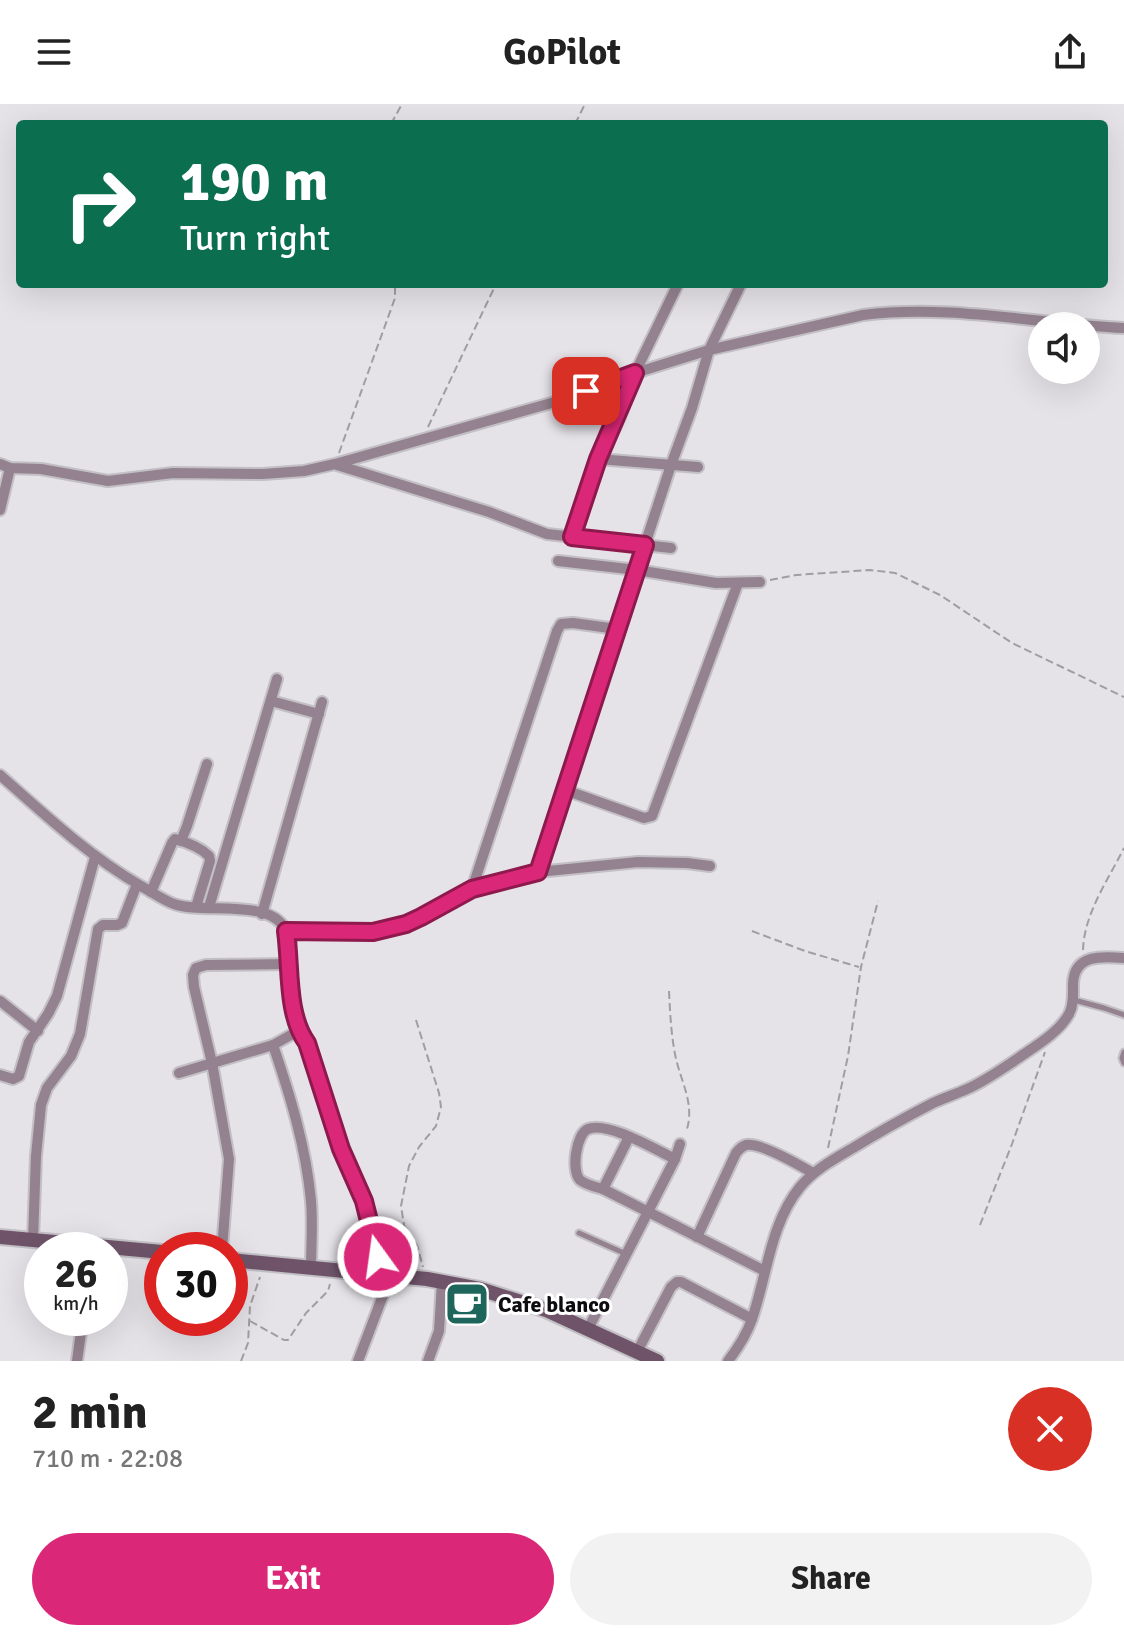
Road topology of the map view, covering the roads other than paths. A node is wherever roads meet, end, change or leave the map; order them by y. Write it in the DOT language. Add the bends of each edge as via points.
graph roads {
  1 [pos="676,288"];
  2 [pos="739,288"];
  3 [pos="1124,328"];
  4 [pos="709,350"];
  5 [pos="635,373"];
  6 [pos="598,459"];
  7 [pos="335,464"];
  8 [pos="671,465"];
  9 [pos="5,466"];
  10 [pos="698,467"];
  11 [pos="0,510"];
  12 [pos="572,537"];
  13 [pos="645,545"];
  14 [pos="671,548"];
  15 [pos="558,561"];
  16 [pos="637,570"];
  17 [pos="760,582"];
  18 [pos="738,583"];
  19 [pos="617,629"];
  20 [pos="277,679"];
  21 [pos="271,701"];
  22 [pos="322,702"];
  23 [pos="319,714"];
  24 [pos="207,764"];
  25 [pos="0,775"];
  26 [pos="565,790"];
  27 [pos="181,841"];
  28 [pos="95,857"];
  29 [pos="710,866"];
  30 [pos="538,872"];
  31 [pos="137,884"];
  32 [pos="472,889"];
  33 [pos="151,892"];
  34 [pos="196,907"];
  35 [pos="209,907"];
  36 [pos="262,914"];
  37 [pos="286,931"];
  38 [pos="1124,958"];
  39 [pos="289,964"];
  40 [pos="1073,1000"];
  41 [pos="0,1001"];
  42 [pos="1124,1015"];
  43 [pos="38,1031"];
  44 [pos="298,1031"];
  45 [pos="273,1045"];
  46 [pos="1124,1052"];
  47 [pos="212,1063"];
  48 [pos="1124,1063"];
  49 [pos="179,1073"];
  50 [pos="0,1075"];
  51 [pos="629,1137"];
  52 [pos="680,1144"];
  53 [pos="675,1159"];
  54 [pos="813,1173"];
  55 [pos="603,1189"];
  56 [pos="649,1212"];
  57 [pos="33,1232"];
  58 [pos="223,1232"];
  59 [pos="579,1233"];
  60 [pos="0,1237"];
  61 [pos="697,1237"];
  62 [pos="24,1239"];
  63 [pos="627,1254"];
  64 [pos="248,1262"];
  65 [pos="311,1269"];
  66 [pos="765,1271"];
  67 [pos="383,1276"];
  68 [pos="442,1282"];
  69 [pos="752,1319"];
  70 [pos="588,1329"];
  71 [pos="80,1336"];
  72 [pos="637,1352"];
  73 [pos="77,1361"];
  74 [pos="358,1361"];
  75 [pos="428,1361"];
  76 [pos="657,1361"];
  77 [pos="728,1361"];
  1 -- 5 [label="street"];
  2 -- 4 [label="street"];
  3 -- 4 [label="street" via="897,311"];
  4 -- 5 [label="street"];
  4 -- 8 [label="street"];
  5 -- 6 [label="street"];
  5 -- 7 [label="street" via="562,400"];
  6 -- 8 [label="street"];
  6 -- 12 [label="street"];
  7 -- 9 [label="street" via="304,471 173,473 108,481"];
  7 -- 12 [label="street" via="547,534"];
  8 -- 10 [label="street"];
  8 -- 13 [label="street"];
  9 -- 11 [label="street"];
  12 -- 13 [label="street"];
  13 -- 14 [label="street"];
  13 -- 16 [label="street"];
  15 -- 16 [label="street"];
  16 -- 18 [label="street"];
  16 -- 19 [label="street"];
  17 -- 18 [label="street"];
  18 -- 26 [label="street" via="652,816 644,818"];
  19 -- 26 [label="street"];
  19 -- 32 [label="street" via="573,623 561,624 557,631"];
  20 -- 21 [label="street"];
  21 -- 23 [label="street"];
  21 -- 35 [label="street"];
  22 -- 23 [label="street"];
  23 -- 36 [label="street"];
  24 -- 27 [label="street"];
  25 -- 28 [label="street"];
  26 -- 30 [label="street"];
  27 -- 33 [label="street" via="172,843"];
  27 -- 34 [label="street" via="209,856"];
  28 -- 31 [label="street"];
  28 -- 43 [label="street" via="57,996"];
  29 -- 30 [label="street" via="638,862"];
  30 -- 32 [label="street"];
  31 -- 33 [label="street"];
  31 -- 57 [label="street" via="123,921 98,929 80,1034 41,1105"];
  32 -- 37 [label="street" via="406,924 373,932"];
  33 -- 34 [label="street"];
  34 -- 35 [label="street"];
  35 -- 36 [label="street"];
  36 -- 37 [label="street" via="279,919"];
  37 -- 39 [label="street"];
  38 -- 40 [label="street" via="1084,962 1074,974"];
  39 -- 44 [label="street"];
  39 -- 47 [label="street" via="196,968 194,987"];
  40 -- 42 [label="lane"];
  40 -- 54 [label="street" via="1067,1018 1044,1039 985,1080 907,1117"];
  41 -- 43 [label="street"];
  43 -- 50 [label="street" via="26,1048 19,1076"];
  44 -- 45 [label="street"];
  44 -- 67 [label="street" via="307,1043 364,1201"];
  45 -- 47 [label="street"];
  45 -- 65 [label="street" via="305,1163"];
  46 -- 48 [label="lane"];
  47 -- 49 [label="street"];
  47 -- 58 [label="street" via="229,1159"];
  51 -- 53 [label="street"];
  51 -- 55 [label="street"];
  51 -- 55 [label="street" via="595,1128 580,1136 576,1174"];
  52 -- 53 [label="street"];
  53 -- 56 [label="street"];
  54 -- 61 [label="street" via="767,1150 743,1146"];
  54 -- 66 [label="street" via="786,1209"];
  55 -- 56 [label="street"];
  56 -- 61 [label="street"];
  56 -- 63 [label="street"];
  59 -- 63 [label="lane"];
  60 -- 62 [label="street"];
  61 -- 66 [label="street"];
  63 -- 70 [label="street"];
  64 -- 65 [label="street"];
  65 -- 67 [label="street"];
  66 -- 69 [label="street"];
  67 -- 68 [label="street"];
  67 -- 74 [label="street"];
  68 -- 70 [label="street" via="511,1298"];
  68 -- 75 [label="street" via="439,1331"];
  69 -- 72 [label="street" via="677,1282"];
  69 -- 77 [label="street"];
  70 -- 72 [label="street"];
  71 -- 73 [label="street"];
  72 -- 76 [label="street"];
}
